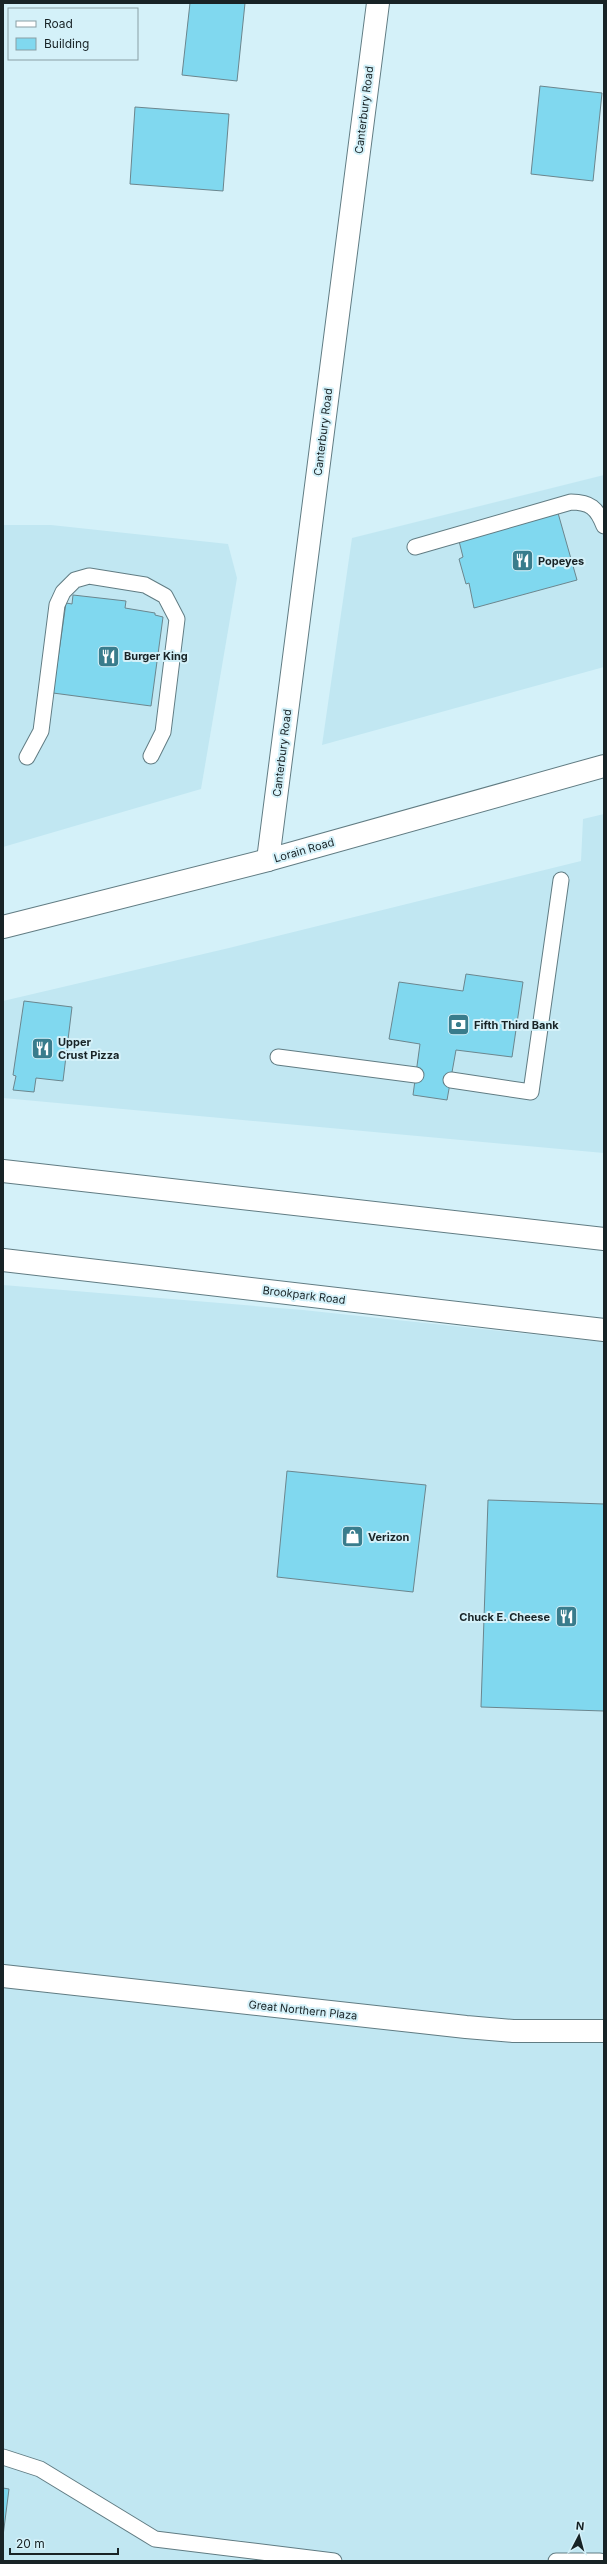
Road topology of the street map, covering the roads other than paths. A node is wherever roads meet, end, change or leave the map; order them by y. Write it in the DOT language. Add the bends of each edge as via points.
graph roads {
  1 [pos="378,3"];
  2 [pos="604,526"];
  3 [pos="415,547"];
  4 [pos="151,756"];
  5 [pos="27,757"];
  6 [pos="604,766"];
  7 [pos="268,860"];
  8 [pos="560,880"];
  9 [pos="3,928"];
  10 [pos="278,1057"];
  11 [pos="416,1075"];
  12 [pos="451,1080"];
  13 [pos="3,1171"];
  14 [pos="604,1239"];
  15 [pos="3,1260"];
  16 [pos="604,1330"];
  17 [pos="3,1976"];
  18 [pos="604,2030"];
  19 [pos="3,2457"];
  20 [pos="334,2561"];
  21 [pos="556,2561"];
  22 [pos="600,2561"];
  1 -- 7 [label="main road, Canterbury Road"];
  2 -- 3 [label="lane" via="596,508 585,502 571,502"];
  4 -- 5 [label="lane" via="163,732 177,619 166,596 144,585 89,576 74,580 63,592 57,605 42,730"];
  6 -- 7 [label="main road, Lorain Road"];
  7 -- 9 [label="main road, Lorain Road"];
  8 -- 12 [label="lane" via="531,1092"];
  10 -- 11 [label="lane"];
  13 -- 14 [label="main road"];
  15 -- 16 [label="main road, Brookpark Road"];
  17 -- 18 [label="main road, Great Northern Plaza" via="466,2027 513,2031"];
  19 -- 20 [label="lane" via="40,2469 155,2539"];
  21 -- 22 [label="lane"];
}
